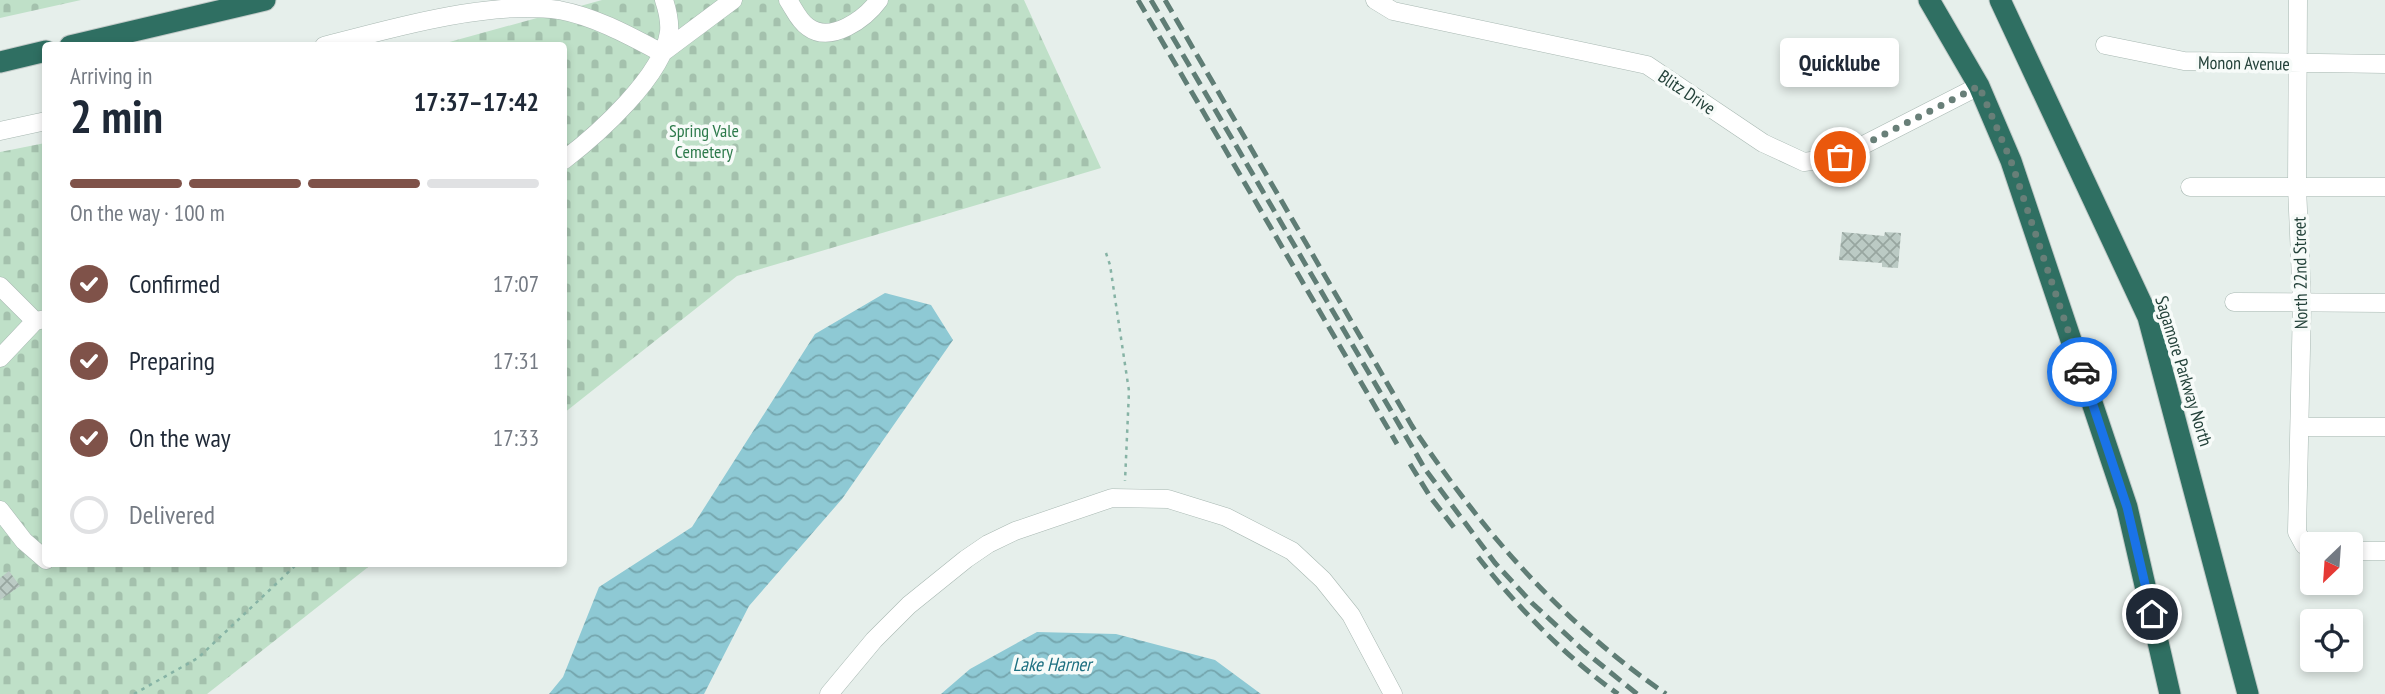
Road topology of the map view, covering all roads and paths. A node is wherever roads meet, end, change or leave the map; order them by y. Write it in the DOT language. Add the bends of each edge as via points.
graph roads {
  1 [pos="265,0"];
  2 [pos="664,0"];
  3 [pos="733,0"];
  4 [pos="788,0"];
  5 [pos="879,0"];
  6 [pos="1375,0"];
  7 [pos="1928,0"];
  8 [pos="2000,0"];
  9 [pos="2298,0"];
  10 [pos="87,42"];
  11 [pos="341,42"];
  12 [pos="2105,45"];
  13 [pos="42,52"];
  14 [pos="663,53"];
  15 [pos="0,62"];
  16 [pos="2298,64"];
  17 [pos="2385,64"];
  18 [pos="1979,86"];
  19 [pos="42,122"];
  20 [pos="0,131"];
  21 [pos="567,158"];
  22 [pos="2190,187"];
  23 [pos="2297,187"];
  24 [pos="2385,187"];
  25 [pos="1106,253"];
  26 [pos="0,286"];
  27 [pos="2234,302"];
  28 [pos="2302,303"];
  29 [pos="2385,303"];
  30 [pos="40,320"];
  31 [pos="0,358"];
  32 [pos="2300,427"];
  33 [pos="2385,428"];
  34 [pos="1124,499"];
  35 [pos="0,510"];
  36 [pos="2300,536"];
  37 [pos="2363,551"];
  38 [pos="2385,551"];
  39 [pos="42,557"];
  40 [pos="295,567"];
  41 [pos="134,694"];
  42 [pos="829,694"];
  43 [pos="1393,694"];
  44 [pos="2170,694"];
  45 [pos="2248,694"];
  1 -- 10 [label="highway"];
  2 -- 14 [label="street" via="670,31"];
  3 -- 14 [label="street"];
  4 -- 5 [label="street" via="807,27 819,32 855,22"];
  6 -- 18 [label="street, Blitz Drive" via="1393,11 1647,65 1763,143 1804,162 1840,157"];
  7 -- 18 [label="highway"];
  8 -- 45 [label="highway, Sagamore Parkway North" via="2148,317"];
  9 -- 16 [label="street, North 22nd Street"];
  11 -- 14 [label="street" via="469,11 514,7 584,16"];
  12 -- 16 [label="street, Monon Avenue" via="2184,61"];
  13 -- 15 [label="highway"];
  14 -- 21 [label="street" via="619,113"];
  16 -- 17 [label="street, Monon Avenue"];
  16 -- 23 [label="street, North 22nd Street"];
  18 -- 44 [label="highway" via="2011,161 2127,507"];
  19 -- 20 [label="street"];
  22 -- 23 [label="street"];
  23 -- 24 [label="street"];
  23 -- 28 [label="street, North 22nd Street"];
  25 -- 34 [label="path" via="1129,391"];
  26 -- 30 [label="street"];
  27 -- 28 [label="street"];
  28 -- 29 [label="street"];
  28 -- 32 [label="street, North 22nd Street"];
  30 -- 31 [label="street"];
  32 -- 33 [label="street"];
  32 -- 36 [label="street, North 22nd Street"];
  34 -- 42 [label="street" via="1112,498 1058,515 988,544 909,605"];
  34 -- 43 [label="street" via="1168,499 1191,506 1226,517 1292,551 1352,615"];
  35 -- 39 [label="street"];
  37 -- 38 [label="street"];
  40 -- 41 [label="path" via="198,658"];
}
